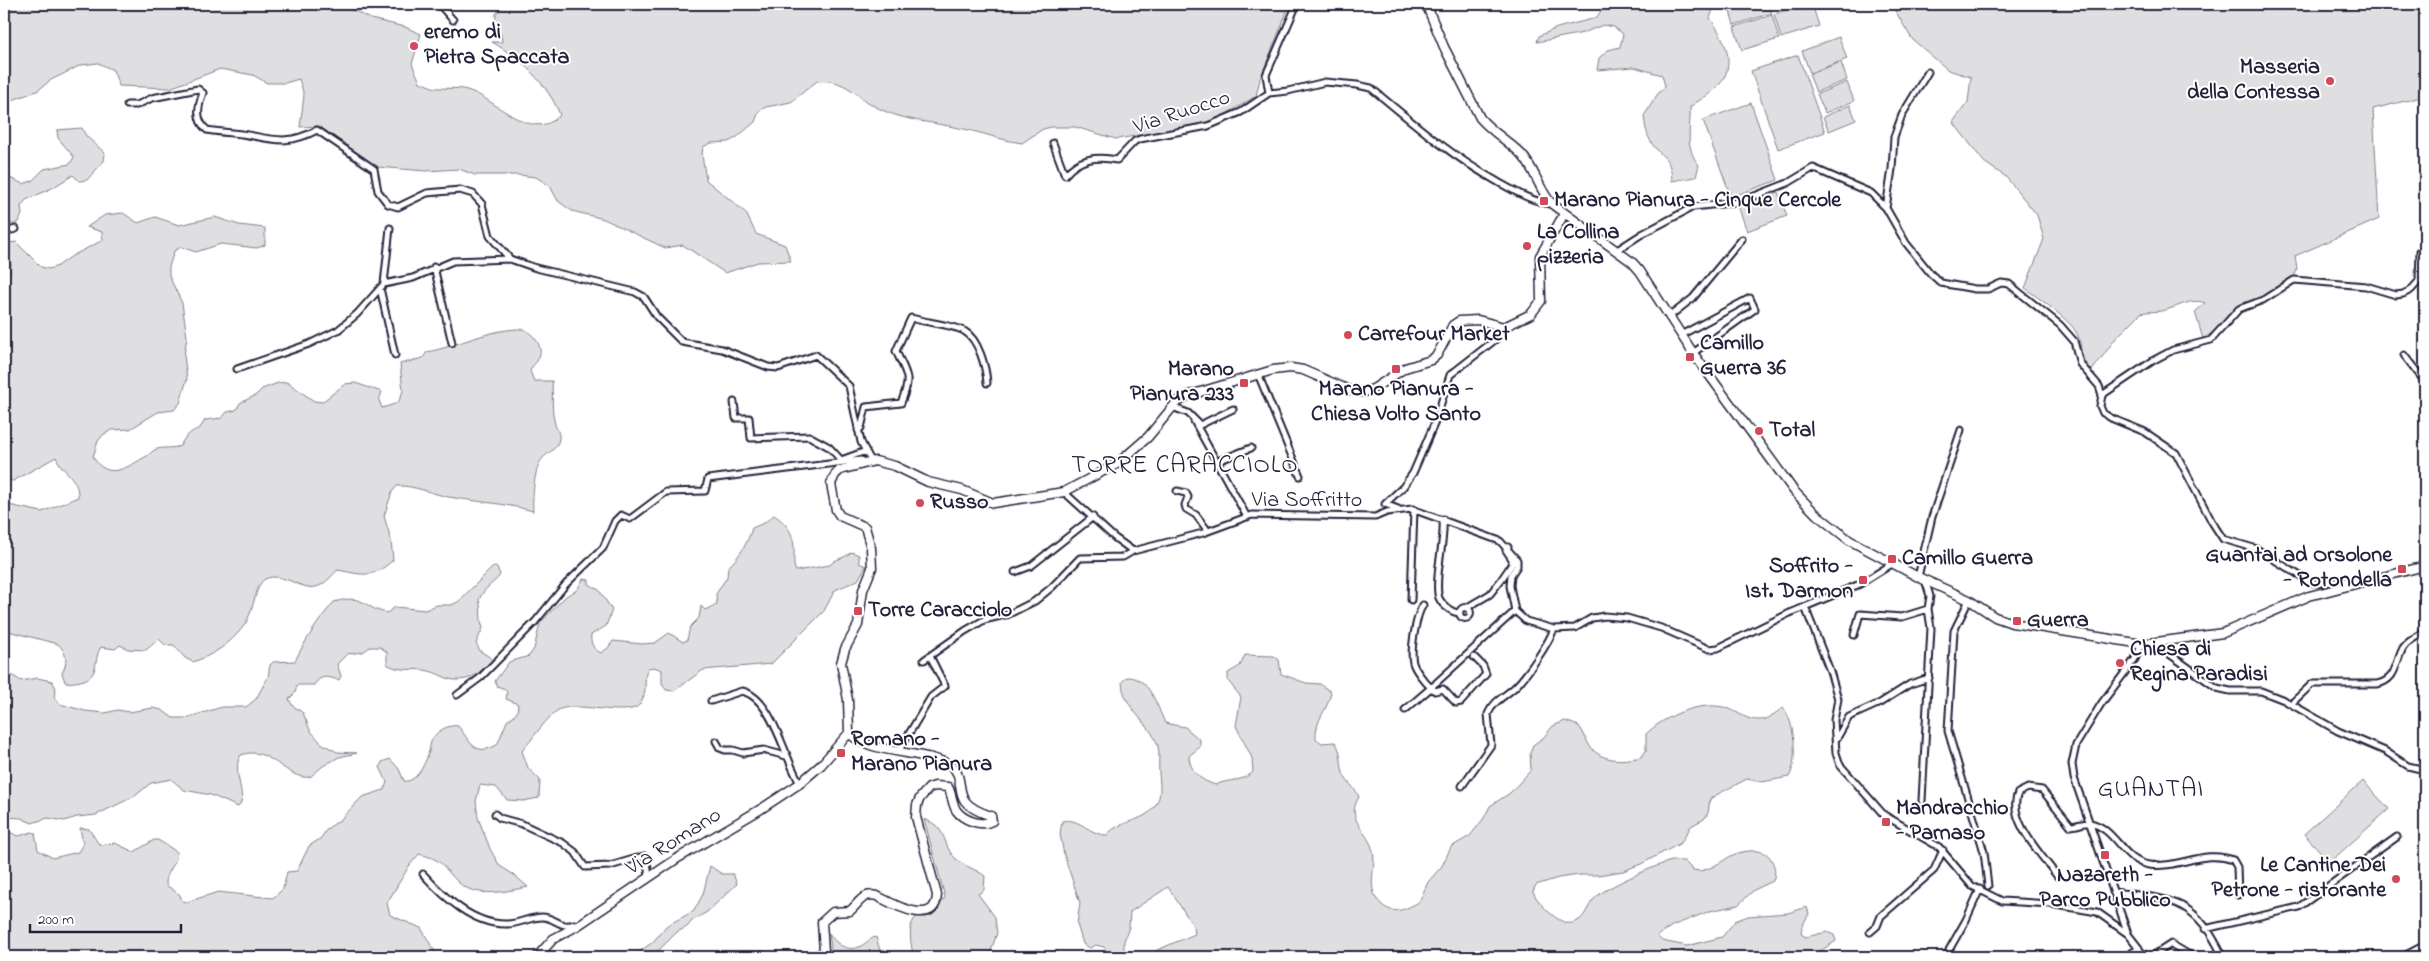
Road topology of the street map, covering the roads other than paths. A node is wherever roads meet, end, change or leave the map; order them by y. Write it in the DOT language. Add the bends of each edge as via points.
graph roads {
  1 [pos="439,4"];
  2 [pos="1295,4"];
  3 [pos="1436,4"];
  4 [pos="1427,8"];
  5 [pos="452,20"];
  6 [pos="1928,72"];
  7 [pos="1269,93"];
  8 [pos="127,105"];
  9 [pos="1053,142"];
  10 [pos="1552,204"];
  11 [pos="1886,208"];
  12 [pos="1564,214"];
  13 [pos="16,228"];
  14 [pos="390,228"];
  15 [pos="4,232"];
  16 [pos="1742,239"];
  17 [pos="2425,245"];
  18 [pos="1617,250"];
  19 [pos="510,259"];
  20 [pos="434,268"];
  21 [pos="382,286"];
  22 [pos="1670,316"];
  23 [pos="1504,327"];
  24 [pos="1681,335"];
  25 [pos="452,343"];
  26 [pos="1693,353"];
  27 [pos="395,356"];
  28 [pos="2404,356"];
  29 [pos="237,369"];
  30 [pos="1258,374"];
  31 [pos="2425,382"];
  32 [pos="987,383"];
  33 [pos="2102,395"];
  34 [pos="734,402"];
  35 [pos="1172,407"];
  36 [pos="1233,409"];
  37 [pos="1194,421"];
  38 [pos="858,430"];
  39 [pos="1961,430"];
  40 [pos="1251,448"];
  41 [pos="866,451"];
  42 [pos="869,461"];
  43 [pos="1218,461"];
  44 [pos="1300,476"];
  45 [pos="1177,491"];
  46 [pos="1064,492"];
  47 [pos="1414,509"];
  48 [pos="1400,510"];
  49 [pos="1093,517"];
  50 [pos="1247,517"];
  51 [pos="1443,519"];
  52 [pos="1208,531"];
  53 [pos="1508,547"];
  54 [pos="1133,551"];
  55 [pos="1892,564"];
  56 [pos="2425,566"];
  57 [pos="1015,572"];
  58 [pos="1921,578"];
  59 [pos="2359,583"];
  60 [pos="1411,600"];
  61 [pos="1969,600"];
  62 [pos="1423,605"];
  63 [pos="1805,607"];
  64 [pos="1466,608"];
  65 [pos="1928,609"];
  66 [pos="1515,610"];
  67 [pos="1460,613"];
  68 [pos="1554,629"];
  69 [pos="2425,632"];
  70 [pos="1854,635"];
  71 [pos="2154,643"];
  72 [pos="2142,644"];
  73 [pos="930,656"];
  74 [pos="1474,657"];
  75 [pos="924,660"];
  76 [pos="1929,678"];
  77 [pos="1433,686"];
  78 [pos="457,695"];
  79 [pos="711,701"];
  80 [pos="2291,704"];
  81 [pos="1405,710"];
  82 [pos="849,733"];
  83 [pos="716,741"];
  84 [pos="1836,742"];
  85 [pos="898,752"];
  86 [pos="787,757"];
  87 [pos="2425,770"];
  88 [pos="800,783"];
  89 [pos="1462,786"];
  90 [pos="1922,801"];
  91 [pos="495,814"];
  92 [pos="2089,823"];
  93 [pos="2397,838"];
  94 [pos="1943,850"];
  95 [pos="423,874"];
  96 [pos="2057,876"];
  97 [pos="649,877"];
  98 [pos="1988,886"];
  99 [pos="1980,889"];
  100 [pos="2113,892"];
  101 [pos="2238,895"];
  102 [pos="586,919"];
  103 [pos="2205,930"];
  104 [pos="1870,932"];
  105 [pos="2128,934"];
  106 [pos="2425,945"];
  107 [pos="2139,948"];
  108 [pos="1949,950"];
  109 [pos="538,957"];
  110 [pos="799,957"];
  111 [pos="2125,957"];
  112 [pos="2146,957"];
  113 [pos="2151,957"];
  114 [pos="2192,957"];
  115 [pos="2223,957"];
  116 [pos="2402,957"];
  1 -- 5 [label="street"];
  2 -- 7 [label="street" via="1266,75"];
  3 -- 4 [label="street"];
  4 -- 10 [label="street" via="1480,118 1521,154"];
  6 -- 11 [label="street" via="1902,115 1894,136"];
  7 -- 9 [label="street, Via Ruocco" via="1241,112 1208,126 1140,138 1116,160 1088,158 1065,175"];
  7 -- 10 [label="street, Via Ruocco" via="1325,82 1371,88 1456,158 1521,195 1536,202"];
  8 -- 19 [label="street" via="198,89 203,93 198,110 200,121 207,130 273,141 302,138 316,130 374,169 378,191 388,204 398,206 427,193 460,190 473,194 482,204 490,236"];
  10 -- 12 [label="street"];
  11 -- 18 [label="street" via="1871,193 1813,168 1788,183 1739,202 1693,207"];
  11 -- 33 [label="street" via="1906,243 1941,283 1982,289 2009,284 2054,320 2074,341 2080,364 2095,380"];
  12 -- 18 [label="street"];
  12 -- 23 [label="street" via="1540,256 1540,301 1531,314"];
  13 -- 15 [label="street"];
  14 -- 21 [label="street"];
  16 -- 22 [label="street" via="1693,298"];
  17 -- 33 [label="street" via="2420,251 2419,281 2403,294 2366,286 2294,280 2268,297 2238,309 2211,340 2173,350"];
  18 -- 22 [label="street" via="1641,272"];
  19 -- 20 [label="street" via="465,259"];
  19 -- 38 [label="street" via="635,292 644,297 682,342 722,349 778,368 816,355 850,386"];
  20 -- 21 [label="street"];
  20 -- 25 [label="street"];
  21 -- 27 [label="street"];
  21 -- 29 [label="street" via="338,330 309,344"];
  22 -- 24 [label="street"];
  23 -- 30 [label="street" via="1478,320 1459,321 1453,325 1431,360 1405,368 1364,392 1349,390 1298,368"];
  23 -- 48 [label="street" via="1500,336 1450,375 1435,422 1413,473 1384,504"];
  24 -- 26 [label="street"];
  24 -- 26 [label="street" via="1750,298 1755,309"];
  26 -- 55 [label="street" via="1794,491 1816,514 1849,540"];
  28 -- 31 [label="street"];
  30 -- 35 [label="street" via="1187,396"];
  30 -- 44 [label="street"];
  32 -- 38 [label="street" via="986,366 972,338 964,331 910,318 896,351 908,378 901,403 866,407"];
  33 -- 59 [label="street" via="2100,406 2111,418 2145,432 2176,453 2223,539 2257,549 2310,582 2326,584 2352,579"];
  34 -- 41 [label="street" via="736,418 749,418 751,421 751,438 810,436 829,447 841,460"];
  35 -- 37 [label="street" via="1188,414"];
  35 -- 46 [label="street" via="1148,437 1117,464"];
  36 -- 37 [label="street" via="1200,425"];
  37 -- 43 [label="street"];
  38 -- 41 [label="street"];
  39 -- 58 [label="street" via="1932,517"];
  40 -- 43 [label="street"];
  41 -- 42 [label="street"];
  42 -- 46 [label="street" via="884,462 928,482 962,490 993,503"];
  42 -- 78 [label="street" via="708,479 706,491 666,492 630,520 621,516 615,520 603,548 480,678"];
  42 -- 82 [label="street" via="840,470 831,484 840,516 866,527 872,558 858,625 841,664 848,700"];
  43 -- 50 [label="street"];
  45 -- 52 [label="street" via="1186,493 1186,509"];
  46 -- 49 [label="street"];
  47 -- 48 [label="street, Via Soffritto"];
  47 -- 51 [label="street, Via Soffritto"];
  47 -- 60 [label="street"];
  48 -- 50 [label="street, Via Soffritto" via="1375,517"];
  49 -- 54 [label="street"];
  49 -- 57 [label="street" via="1031,566"];
  50 -- 52 [label="street, Via Soffritto"];
  51 -- 53 [label="street, Via Soffritto"];
  51 -- 67 [label="street" via="1438,593 1448,609"];
  52 -- 54 [label="street, Via Soffritto"];
  53 -- 64 [label="street" via="1506,550 1512,564 1501,580 1490,594"];
  53 -- 66 [label="street" via="1517,560 1509,580"];
  54 -- 73 [label="street, Via Soffritto" via="1123,557 1080,558 1035,601 1009,614 984,620"];
  55 -- 58 [label="street"];
  55 -- 63 [label="street" via="1860,584"];
  56 -- 59 [label="street"];
  58 -- 61 [label="street"];
  58 -- 65 [label="street" via="1930,596"];
  59 -- 71 [label="street" via="2309,596 2223,633"];
  61 -- 72 [label="street" via="1995,617 2012,623"];
  61 -- 98 [label="street" via="1954,631 1948,731 1984,852"];
  62 -- 77 [label="street" via="1416,616 1413,659 1416,668"];
  63 -- 68 [label="street" via="1718,648 1709,649 1661,628 1627,618 1605,616 1592,618 1575,628"];
  63 -- 84 [label="street" via="1838,699 1834,720"];
  64 -- 67 [label="street"];
  64 -- 67 [label="street" via="1471,613 1469,618 1462,618"];
  65 -- 70 [label="street" via="1902,617 1860,614"];
  65 -- 76 [label="street" via="1932,628"];
  66 -- 68 [label="street" via="1526,621"];
  66 -- 77 [label="street"];
  68 -- 89 [label="street" via="1521,680 1490,710 1491,745"];
  69 -- 80 [label="street" via="2408,642 2394,675 2386,681 2377,684 2312,684"];
  71 -- 72 [label="street"];
  71 -- 80 [label="street" via="2217,688 2261,691"];
  72 -- 92 [label="street" via="2135,659 2101,704 2073,753 2074,778"];
  73 -- 75 [label="street, Via Soffritto"];
  73 -- 85 [label="street" via="945,686 930,697"];
  74 -- 77 [label="street" via="1484,666 1486,674 1461,702 1456,703 1443,689 1435,691"];
  76 -- 84 [label="street" via="1910,684 1849,717"];
  76 -- 90 [label="street"];
  77 -- 81 [label="street"];
  79 -- 86 [label="street" via="742,690 751,694 766,709"];
  80 -- 87 [label="street" via="2408,766"];
  82 -- 85 [label="street" via="868,744"];
  82 -- 88 [label="street, Via Romano" via="829,757"];
  83 -- 86 [label="street" via="725,750 747,753 764,750"];
  84 -- 94 [label="street" via="1840,765 1884,815"];
  85 -- 110 [label="street" via="950,766 959,777 964,800 991,816 992,821 987,824 963,817 956,810 948,787 929,788 920,798 916,817 936,895 932,908 911,912 877,896 865,896 850,911 833,912 822,922 824,952"];
  86 -- 88 [label="street"];
  88 -- 97 [label="street, Via Romano"];
  91 -- 97 [label="street" via="563,843 575,852 585,867 610,866 644,856"];
  92 -- 96 [label="street" via="2071,826 2048,797 2036,788 2018,793 2014,804 2018,819"];
  92 -- 100 [label="street"];
  92 -- 101 [label="street" via="2112,837 2130,858 2138,862 2168,864 2212,856 2233,860 2237,867"];
  93 -- 103 [label="street" via="2299,907"];
  94 -- 99 [label="street" via="1972,886"];
  94 -- 104 [label="street" via="1934,870 1881,916"];
  95 -- 102 [label="street" via="458,908 492,922 513,924 544,917 566,927"];
  97 -- 102 [label="street, Via Romano"];
  99 -- 105 [label="street" via="2002,901 2089,909"];
  99 -- 108 [label="street"];
  100 -- 103 [label="street" via="2171,900 2185,907"];
  100 -- 105 [label="street"];
  102 -- 109 [label="street, Via Romano" via="553,940"];
  103 -- 115 [label="street"];
  105 -- 107 [label="street"];
  106 -- 116 [label="street"];
  107 -- 111 [label="street"];
  107 -- 112 [label="street"];
  113 -- 114 [label="street" via="2171,944"];
}
